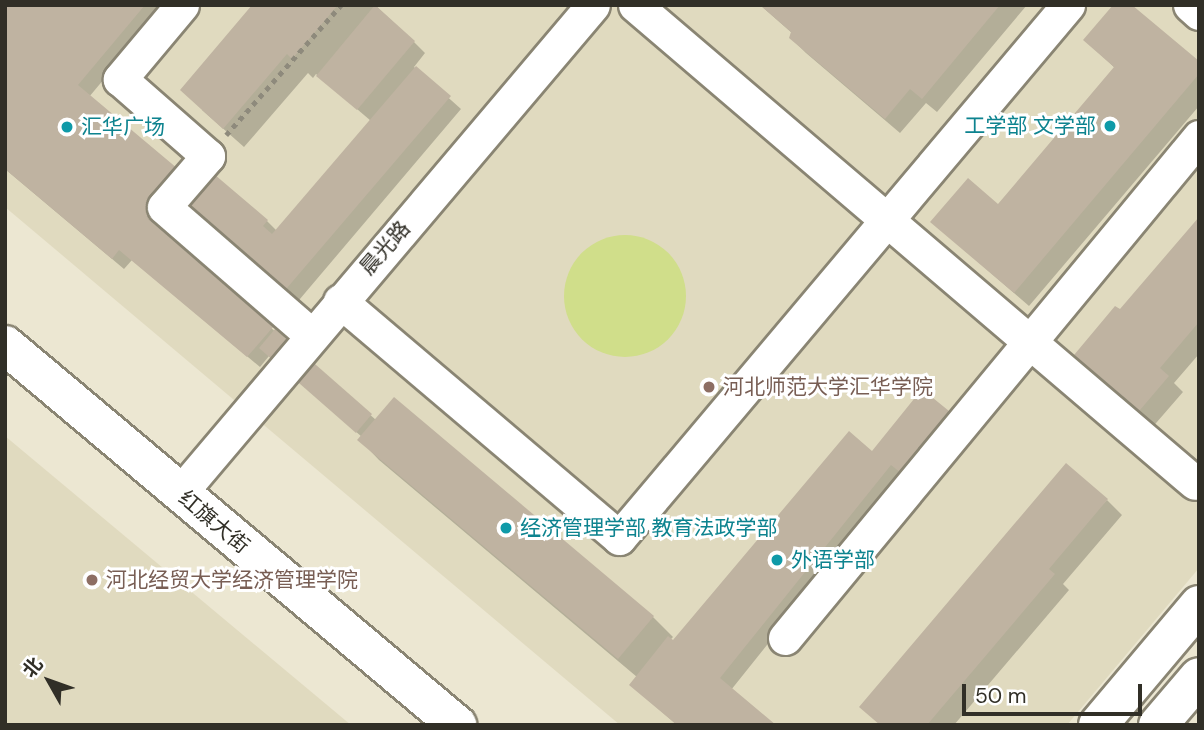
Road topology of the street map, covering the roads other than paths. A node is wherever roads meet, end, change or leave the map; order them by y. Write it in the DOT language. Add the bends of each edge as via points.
graph roads {
  1 [pos="182,5"];
  2 [pos="593,5"];
  3 [pos="635,5"];
  4 [pos="1068,5"];
  5 [pos="1190,5"];
  6 [pos="1199,13"];
  7 [pos="1199,137"];
  8 [pos="888,221"];
  9 [pos="341,301"];
  10 [pos="312,335"];
  11 [pos="1030,342"];
  12 [pos="5,345"];
  13 [pos="1195,482"];
  14 [pos="180,494"];
  15 [pos="1199,605"];
  16 [pos="785,638"];
  17 [pos="1199,677"];
  18 [pos="457,725"];
  19 [pos="1098,725"];
  20 [pos="1158,725"];
  1 -- 10 [label="street" via="120,79 208,156 164,207"];
  2 -- 9 [label="street, 晨光路"];
  3 -- 8 [label="street"];
  4 -- 8 [label="street"];
  5 -- 6 [label="street"];
  7 -- 11 [label="street"];
  8 -- 9 [label="street" via="620,538"];
  8 -- 11 [label="street"];
  9 -- 10 [label="street, 晨光路"];
  10 -- 14 [label="street, 晨光路"];
  11 -- 13 [label="street"];
  11 -- 16 [label="street"];
  12 -- 14 [label="main road, 红旗大街"];
  14 -- 18 [label="main road, 红旗大街"];
  15 -- 19 [label="main road"];
  17 -- 20 [label="main road"];
}
